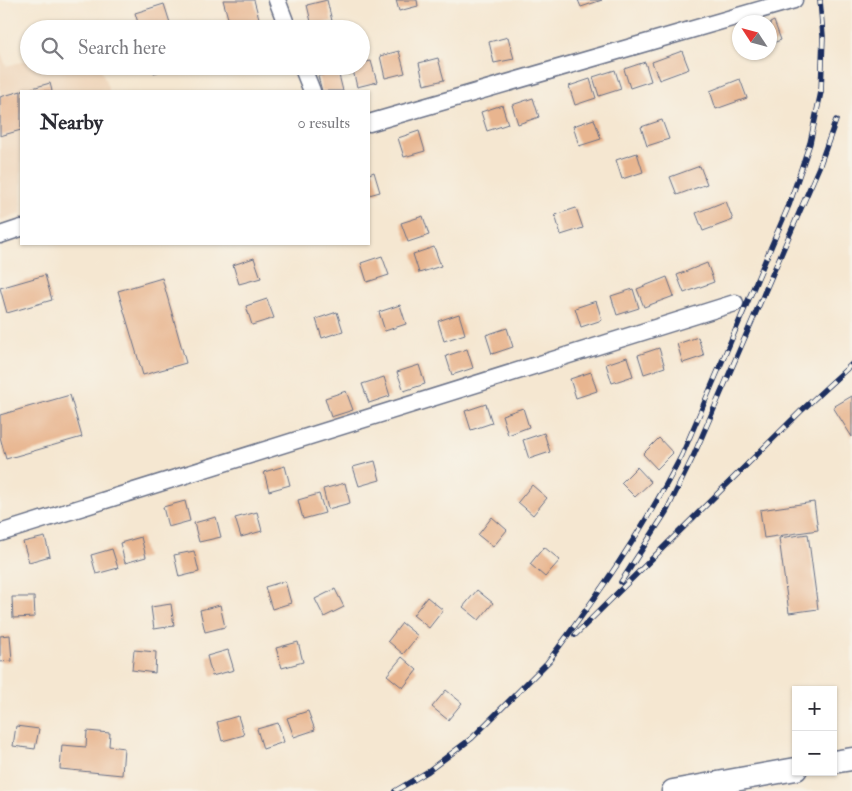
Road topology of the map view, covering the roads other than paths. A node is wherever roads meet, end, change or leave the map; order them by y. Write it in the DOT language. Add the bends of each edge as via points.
graph roads {
  1 [pos="276,0"];
  2 [pos="794,0"];
  3 [pos="284,20"];
  4 [pos="306,75"];
  5 [pos="312,90"];
  6 [pos="370,124"];
  7 [pos="20,228"];
  8 [pos="0,234"];
  9 [pos="735,303"];
  10 [pos="0,533"];
  11 [pos="852,759"];
  12 [pos="837,761"];
  13 [pos="792,770"];
  14 [pos="673,791"];
  1 -- 3 [label="street"];
  2 -- 6 [label="street"];
  4 -- 5 [label="street"];
  7 -- 8 [label="street"];
  9 -- 10 [label="street"];
  11 -- 12 [label="main road"];
  13 -- 14 [label="main road"];
}
